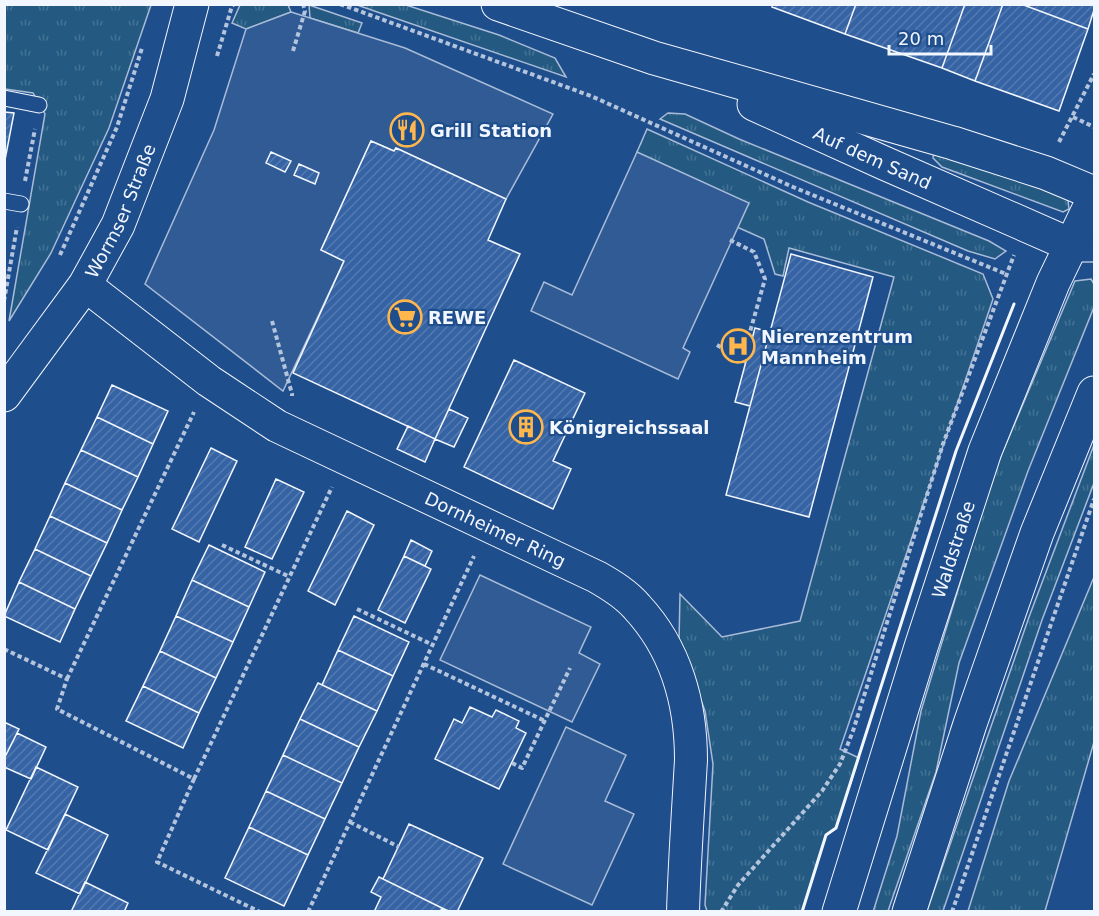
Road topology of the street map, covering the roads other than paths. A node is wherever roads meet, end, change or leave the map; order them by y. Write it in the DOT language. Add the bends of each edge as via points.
graph roads {
  1 [pos="192,4"];
  2 [pos="498,4"];
  3 [pos="654,58"];
  4 [pos="4,98"];
  5 [pos="39,105"];
  6 [pos="1095,193"];
  7 [pos="1095,198"];
  8 [pos="4,201"];
  9 [pos="21,204"];
  10 [pos="1083,245"];
  11 [pos="85,285"];
  12 [pos="1095,393"];
  13 [pos="4,395"];
  14 [pos="683,912"];
  15 [pos="839,912"];
  16 [pos="909,912"];
  1 -- 11 [label="street, Wormser Straße" via="167,99 118,225"];
  2 -- 3 [label="street, Auf dem Sand"];
  3 -- 6 [label="street, Auf dem Sand" via="953,143"];
  3 -- 10 [label="street, Auf dem Sand" via="1026,225"];
  4 -- 5 [label="lane"];
  7 -- 10 [label="street, Waldstraße"];
  8 -- 9 [label="lane"];
  10 -- 15 [label="street, Waldstraße" via="1053,283 985,451"];
  11 -- 13 [label="street, Wormser Straße"];
  11 -- 14 [label="street, Dornheimer Ring" via="209,381 277,426 597,577 637,607 669,652 687,707 691,759"];
  12 -- 16 [label="street" via="1037,533"];
}
